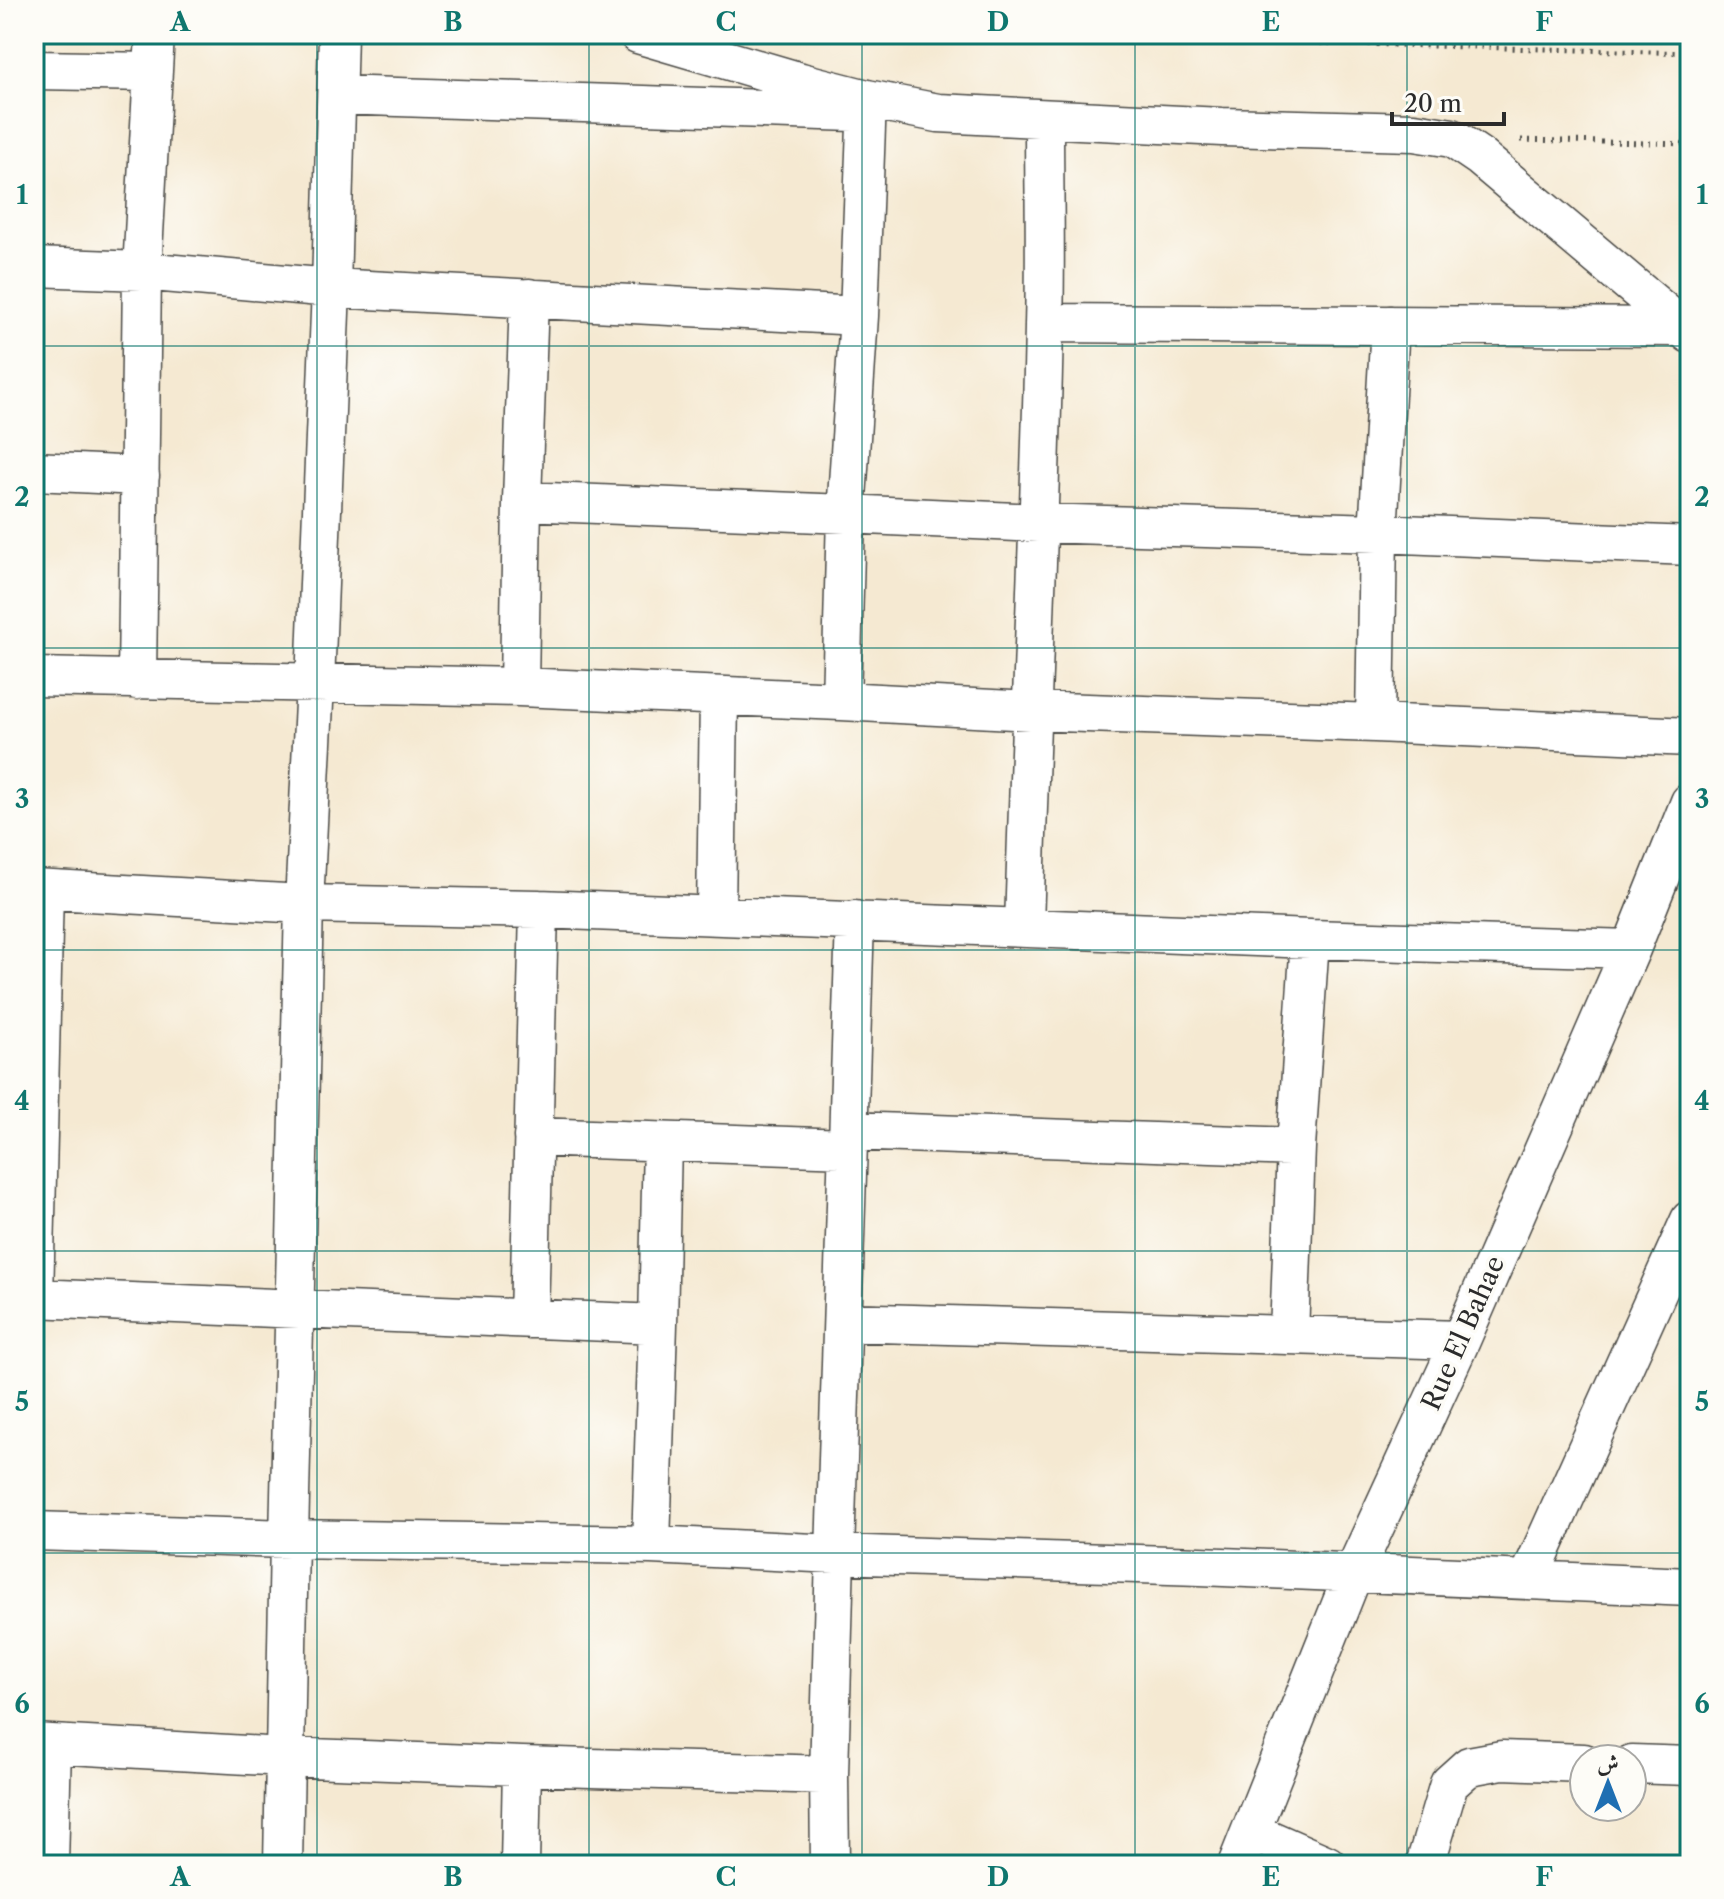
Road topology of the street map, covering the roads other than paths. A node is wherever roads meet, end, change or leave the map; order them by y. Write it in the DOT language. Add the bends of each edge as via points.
graph roads {
  1 [pos="155,34"];
  2 [pos="338,34"];
  3 [pos="638,34"];
  4 [pos="735,47"];
  5 [pos="34,70"];
  6 [pos="153,72"];
  7 [pos="337,95"];
  8 [pos="702,106"];
  9 [pos="867,106"];
  10 [pos="1044,120"];
  11 [pos="34,267"];
  12 [pos="142,271"];
  13 [pos="331,288"];
  14 [pos="529,298"];
  15 [pos="859,316"];
  16 [pos="1044,323"];
  17 [pos="1390,325"];
  18 [pos="1685,330"];
  19 [pos="34,471"];
  20 [pos="140,476"];
  21 [pos="522,501"];
  22 [pos="846,514"];
  23 [pos="1039,523"];
  24 [pos="1378,533"];
  25 [pos="1690,546"];
  26 [pos="34,677"];
  27 [pos="137,680"];
  28 [pos="315,683"];
  29 [pos="519,687"];
  30 [pos="719,696"];
  31 [pos="841,701"];
  32 [pos="1030,711"];
  33 [pos="1375,723"];
  34 [pos="1690,737"];
  35 [pos="1690,802"];
  36 [pos="1683,839"];
  37 [pos="39,890"];
  38 [pos="304,904"];
  39 [pos="539,909"];
  40 [pos="716,915"];
  41 [pos="855,920"];
  42 [pos="1024,927"];
  43 [pos="1310,939"];
  44 [pos="1631,949"];
  45 [pos="36,1127"];
  46 [pos="533,1137"];
  47 [pos="848,1139"];
  48 [pos="662,1142"];
  49 [pos="1296,1147"];
  50 [pos="1690,1220"];
  51 [pos="1680,1271"];
  52 [pos="34,1298"];
  53 [pos="295,1309"];
  54 [pos="529,1319"];
  55 [pos="843,1322"];
  56 [pos="658,1324"];
  57 [pos="1289,1334"];
  58 [pos="1461,1340"];
  59 [pos="34,1531"];
  60 [pos="289,1539"];
  61 [pos="651,1545"];
  62 [pos="835,1554"];
  63 [pos="1354,1572"];
  64 [pos="1528,1580"];
  65 [pos="1690,1587"];
  66 [pos="43,1744"];
  67 [pos="284,1757"];
  68 [pos="1568,1762"];
  69 [pos="1648,1765"];
  70 [pos="522,1766"];
  71 [pos="1690,1766"];
  72 [pos="829,1775"];
  73 [pos="1244,1848"];
  74 [pos="49,1865"];
  75 [pos="283,1865"];
  76 [pos="520,1865"];
  77 [pos="830,1865"];
  78 [pos="1327,1865"];
  79 [pos="1425,1865"];
  1 -- 6 [label="street"];
  2 -- 7 [label="street"];
  3 -- 4 [label="street"];
  4 -- 8 [label="street"];
  4 -- 9 [label="street"];
  5 -- 6 [label="street"];
  6 -- 12 [label="street"];
  7 -- 8 [label="street"];
  7 -- 13 [label="street"];
  8 -- 9 [label="street"];
  9 -- 10 [label="street"];
  9 -- 15 [label="street"];
  10 -- 16 [label="street"];
  10 -- 18 [label="street" via="1414,132 1452,138"];
  11 -- 12 [label="street"];
  12 -- 13 [label="street"];
  12 -- 20 [label="street"];
  13 -- 14 [label="street"];
  13 -- 28 [label="street"];
  14 -- 15 [label="street"];
  14 -- 21 [label="street"];
  15 -- 22 [label="street"];
  16 -- 17 [label="street"];
  16 -- 23 [label="street"];
  17 -- 18 [label="street"];
  17 -- 24 [label="street"];
  19 -- 20 [label="street"];
  20 -- 27 [label="street"];
  21 -- 22 [label="street"];
  21 -- 29 [label="street"];
  22 -- 23 [label="street"];
  22 -- 31 [label="street"];
  23 -- 24 [label="street"];
  23 -- 32 [label="street"];
  24 -- 25 [label="street"];
  24 -- 33 [label="street"];
  26 -- 27 [label="street"];
  27 -- 28 [label="street"];
  28 -- 29 [label="street"];
  28 -- 38 [label="street"];
  29 -- 30 [label="street"];
  30 -- 31 [label="street"];
  30 -- 40 [label="street"];
  31 -- 32 [label="street"];
  32 -- 33 [label="street"];
  32 -- 42 [label="street"];
  33 -- 34 [label="street"];
  35 -- 36 [label="street, Rue El Bahae"];
  36 -- 44 [label="street, Rue El Bahae"];
  37 -- 38 [label="street"];
  37 -- 45 [label="street"];
  38 -- 39 [label="street"];
  38 -- 53 [label="street"];
  39 -- 40 [label="street"];
  39 -- 46 [label="street"];
  40 -- 41 [label="street"];
  41 -- 42 [label="street"];
  41 -- 47 [label="street"];
  42 -- 43 [label="street"];
  43 -- 44 [label="street"];
  43 -- 49 [label="street"];
  44 -- 58 [label="street, Rue El Bahae"];
  45 -- 52 [label="street"];
  46 -- 48 [label="street"];
  46 -- 54 [label="street"];
  47 -- 48 [label="street"];
  47 -- 49 [label="street"];
  47 -- 55 [label="street"];
  48 -- 56 [label="street"];
  49 -- 57 [label="street"];
  50 -- 51 [label="street"];
  51 -- 64 [label="street"];
  52 -- 53 [label="street"];
  53 -- 54 [label="street"];
  53 -- 60 [label="street"];
  54 -- 56 [label="street"];
  55 -- 57 [label="street"];
  55 -- 62 [label="street"];
  56 -- 61 [label="street"];
  57 -- 58 [label="street"];
  58 -- 63 [label="street, Rue El Bahae"];
  59 -- 60 [label="street"];
  60 -- 61 [label="street"];
  60 -- 67 [label="street"];
  61 -- 62 [label="street"];
  62 -- 63 [label="street"];
  62 -- 72 [label="street"];
  63 -- 64 [label="street"];
  63 -- 73 [label="street, Rue El Bahae"];
  64 -- 65 [label="street"];
  66 -- 67 [label="street"];
  66 -- 74 [label="street"];
  67 -- 70 [label="street"];
  67 -- 75 [label="street"];
  68 -- 79 [label="street" via="1502,1760 1469,1766 1449,1784"];
  69 -- 71 [label="street"];
  70 -- 72 [label="street"];
  70 -- 76 [label="street"];
  72 -- 77 [label="street"];
  73 -- 78 [label="street"];
}
